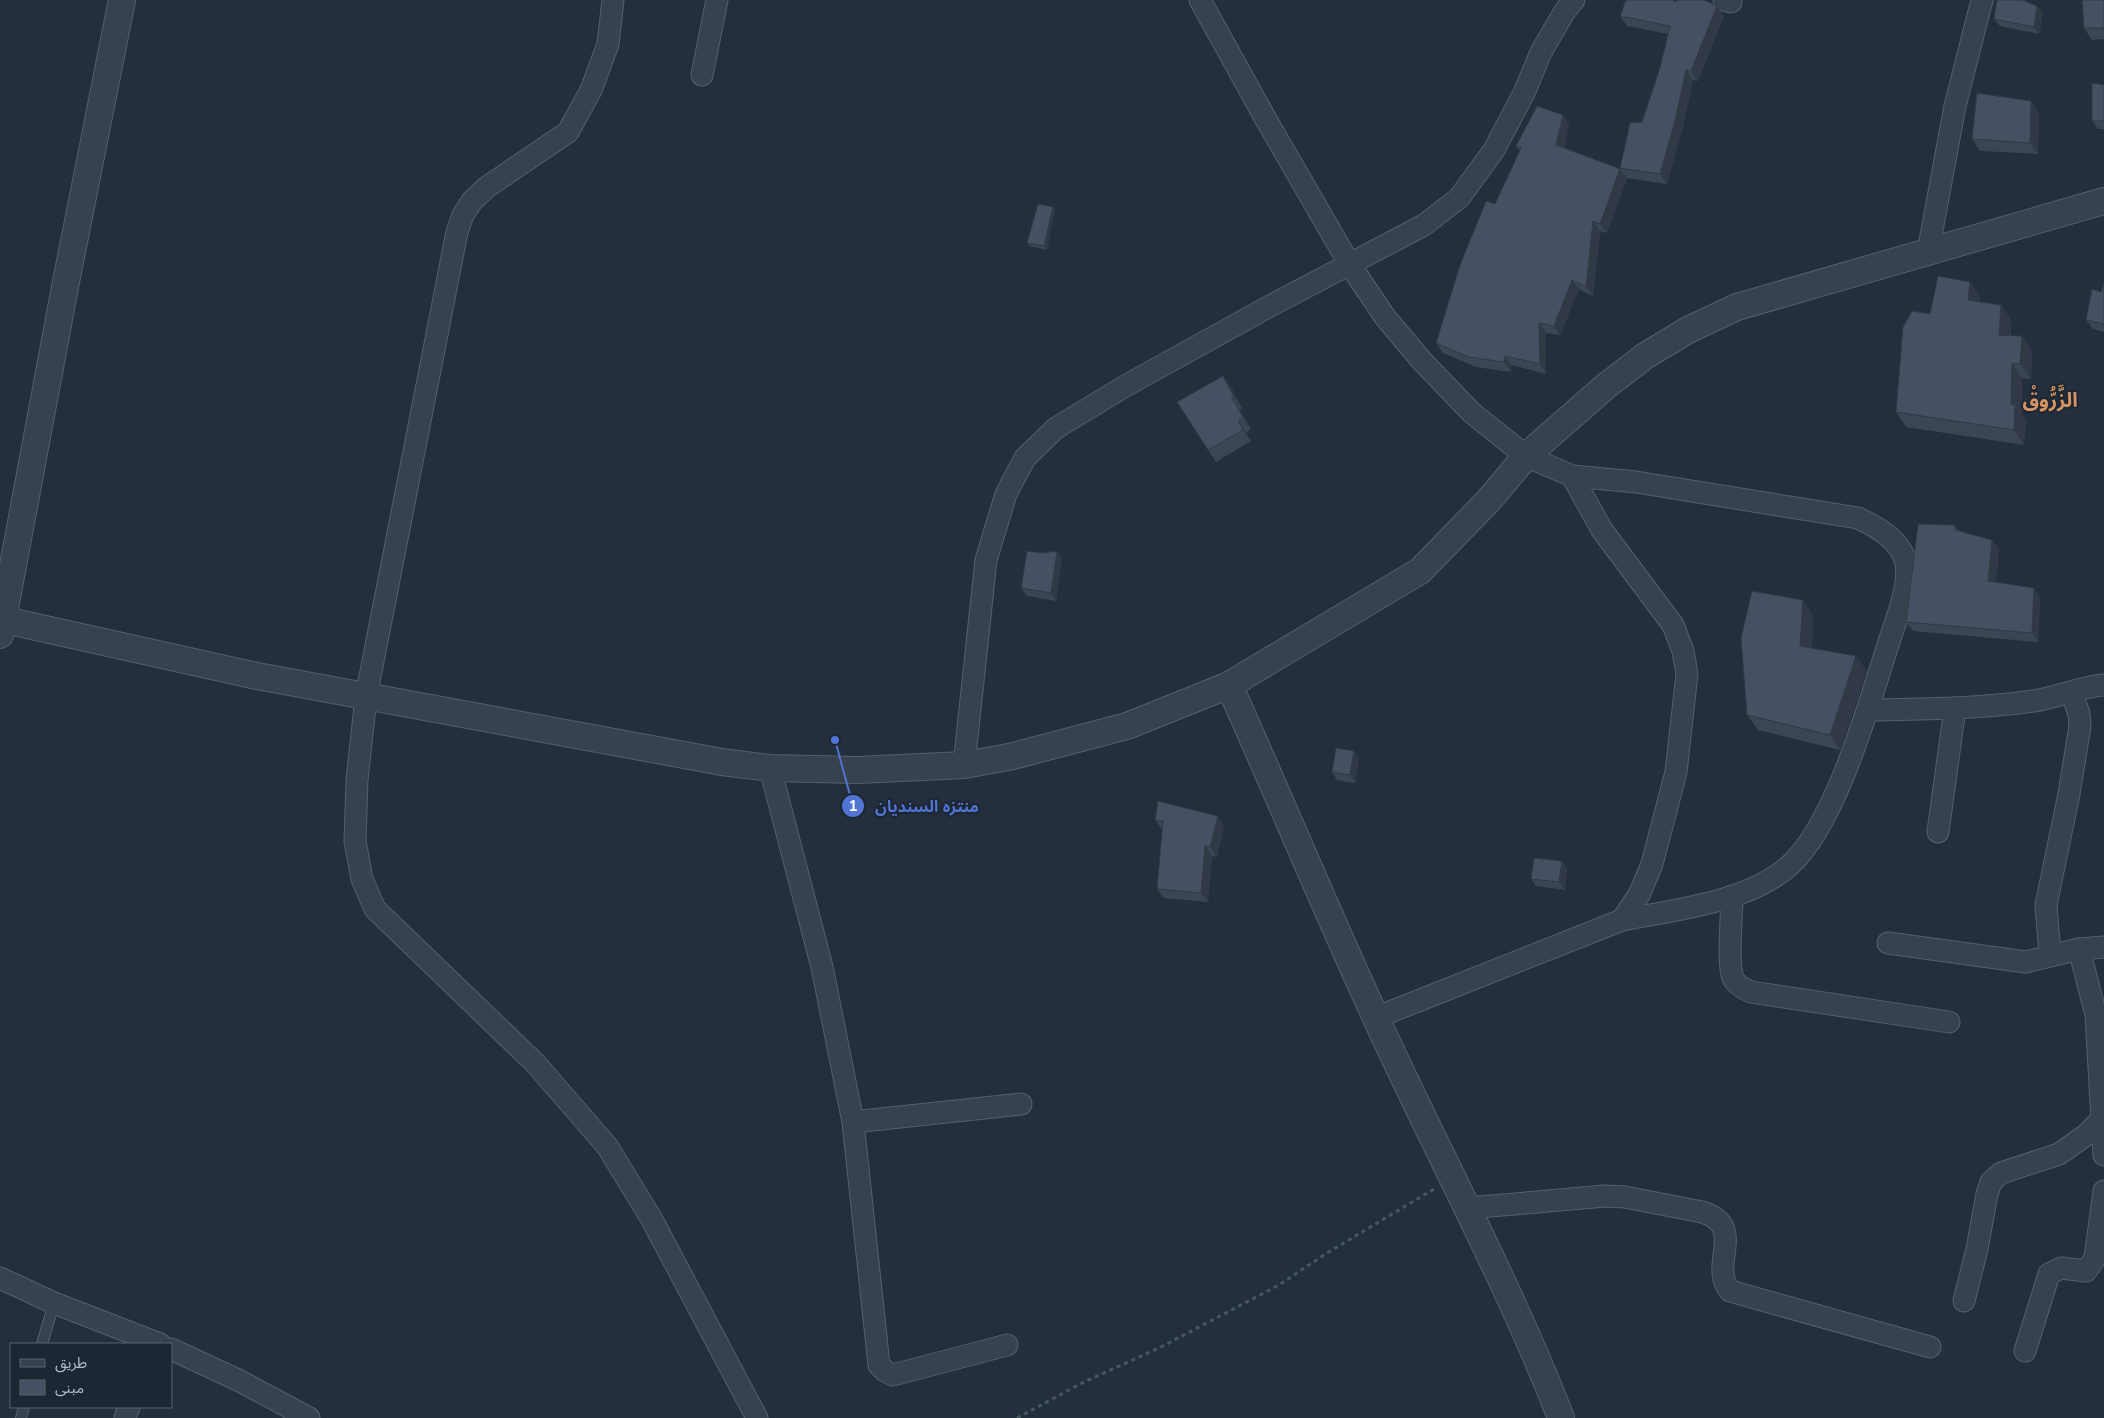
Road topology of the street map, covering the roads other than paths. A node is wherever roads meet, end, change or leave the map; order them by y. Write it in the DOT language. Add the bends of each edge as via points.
graph roads {
  1 [pos="122,0"];
  2 [pos="613,0"];
  3 [pos="717,0"];
  4 [pos="1200,0"];
  5 [pos="1574,0"];
  6 [pos="1982,0"];
  7 [pos="702,75"];
  8 [pos="2104,201"];
  9 [pos="1928,252"];
  10 [pos="1350,265"];
  11 [pos="1526,456"];
  12 [pos="1572,476"];
  13 [pos="1,625"];
  14 [pos="2104,685"];
  15 [pos="1229,686"];
  16 [pos="2072,693"];
  17 [pos="366,697"];
  18 [pos="1955,708"];
  19 [pos="1868,710"];
  20 [pos="964,765"];
  21 [pos="770,768"];
  22 [pos="1938,832"];
  23 [pos="1732,896"];
  24 [pos="1622,920"];
  25 [pos="1888,942"];
  26 [pos="2104,947"];
  27 [pos="2079,949"];
  28 [pos="2050,955"];
  29 [pos="1375,1018"];
  30 [pos="1949,1022"];
  31 [pos="1021,1104"];
  32 [pos="2102,1118"];
  33 [pos="853,1122"];
  34 [pos="2104,1154"];
  35 [pos="2104,1191"];
  36 [pos="1468,1208"];
  37 [pos="0,1278"];
  38 [pos="1964,1301"];
  39 [pos="54,1303"];
  40 [pos="42,1343"];
  41 [pos="152,1343"];
  42 [pos="1007,1345"];
  43 [pos="1930,1347"];
  44 [pos="172,1349"];
  45 [pos="2025,1351"];
  46 [pos="309,1418"];
  47 [pos="757,1418"];
  48 [pos="1560,1418"];
  1 -- 13 [label="street"];
  2 -- 17 [label="street" via="608,44 592,90 568,132 487,186 463,214 450,258"];
  3 -- 7 [label="street"];
  4 -- 10 [label="street"];
  5 -- 10 [label="street" via="1541,52 1494,150 1459,198 1424,226"];
  6 -- 9 [label="street" via="1955,106"];
  8 -- 9 [label="street"];
  9 -- 11 [label="street" via="1737,307 1688,330 1645,356"];
  10 -- 11 [label="street" via="1385,317 1422,361 1472,413"];
  10 -- 20 [label="street" via="1127,385 1056,428 1025,458 1006,494 986,560"];
  11 -- 12 [label="street"];
  11 -- 15 [label="street" via="1489,500 1420,571"];
  12 -- 19 [label="street" via="1636,482 1858,518 1880,528 1906,563 1904,593"];
  12 -- 24 [label="street" via="1602,530 1672,626 1683,651 1687,674 1676,772 1640,894"];
  13 -- 17 [label="street"];
  14 -- 16 [label="street"];
  15 -- 20 [label="street" via="1127,726 1009,757"];
  15 -- 29 [label="street"];
  16 -- 18 [label="street" via="2030,702"];
  16 -- 28 [label="street" via="2080,714 2080,726 2046,906"];
  17 -- 21 [label="street" via="676,755"];
  17 -- 47 [label="street" via="357,780 356,841 362,879 375,909 535,1063 608,1146 651,1218"];
  18 -- 19 [label="street"];
  18 -- 22 [label="street"];
  19 -- 23 [label="street" via="1839,784 1806,846 1790,865 1766,882"];
  20 -- 21 [label="street" via="882,770"];
  21 -- 33 [label="street" via="822,967"];
  23 -- 24 [label="street"];
  23 -- 30 [label="street" via="1731,964 1733,978 1742,988"];
  24 -- 29 [label="street"];
  25 -- 28 [label="street" via="2026,962"];
  26 -- 27 [label="street"];
  27 -- 28 [label="street"];
  27 -- 32 [label="street" via="2096,1015"];
  29 -- 36 [label="street"];
  31 -- 33 [label="street"];
  32 -- 34 [label="street"];
  32 -- 38 [label="street" via="2086,1135 2059,1154 2000,1173 1991,1182"];
  33 -- 42 [label="street" via="879,1365 893,1375"];
  35 -- 45 [label="street" via="2095,1258 2086,1271 2060,1268 2049,1274"];
  36 -- 43 [label="street" via="1604,1196 1625,1197 1712,1215 1722,1225 1727,1237 1722,1273 1730,1291"];
  36 -- 48 [label="street"];
  37 -- 39 [label="street"];
  39 -- 40 [label="lane"];
  39 -- 41 [label="street"];
  44 -- 46 [label="street"];
}
